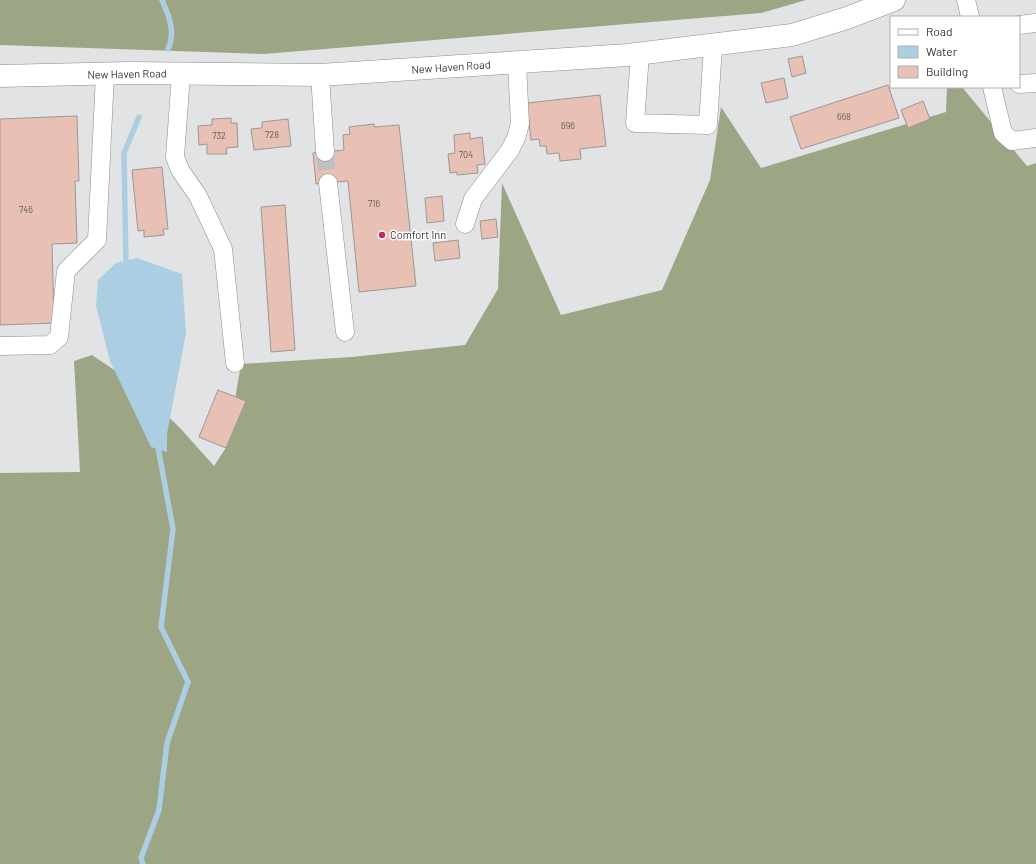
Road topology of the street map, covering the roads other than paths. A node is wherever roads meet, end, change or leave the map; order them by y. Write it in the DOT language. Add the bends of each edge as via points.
graph roads {
  1 [pos="894,0"];
  2 [pos="966,0"];
  3 [pos="970,16"];
  4 [pos="1036,23"];
  5 [pos="1020,25"];
  6 [pos="713,45"];
  7 [pos="640,54"];
  8 [pos="517,63"];
  9 [pos="105,74"];
  10 [pos="181,74"];
  11 [pos="320,75"];
  12 [pos="0,76"];
  13 [pos="1036,83"];
  14 [pos="1020,84"];
  15 [pos="992,88"];
  16 [pos="1036,138"];
  17 [pos="325,152"];
  18 [pos="328,183"];
  19 [pos="465,224"];
  20 [pos="345,332"];
  21 [pos="0,346"];
  22 [pos="235,363"];
  1 -- 6 [label="main road, New Haven Road" via="792,35"];
  2 -- 3 [label="lane"];
  4 -- 5 [label="lane"];
  6 -- 7 [label="main road, New Haven Road"];
  6 -- 7 [label="lane" via="708,125 635,123"];
  7 -- 8 [label="main road, New Haven Road"];
  8 -- 11 [label="main road, New Haven Road"];
  8 -- 19 [label="lane" via="520,124 516,138 510,150 473,198"];
  9 -- 10 [label="main road, New Haven Road"];
  9 -- 12 [label="main road, New Haven Road"];
  9 -- 21 [label="lane" via="97,240 66,271 59,337 50,345"];
  10 -- 11 [label="main road, New Haven Road"];
  10 -- 22 [label="lane" via="175,157 180,170 198,196 223,249"];
  11 -- 17 [label="lane"];
  13 -- 14 [label="lane"];
  15 -- 16 [label="lane" via="1003,133 1012,141"];
  18 -- 20 [label="lane"];
}
